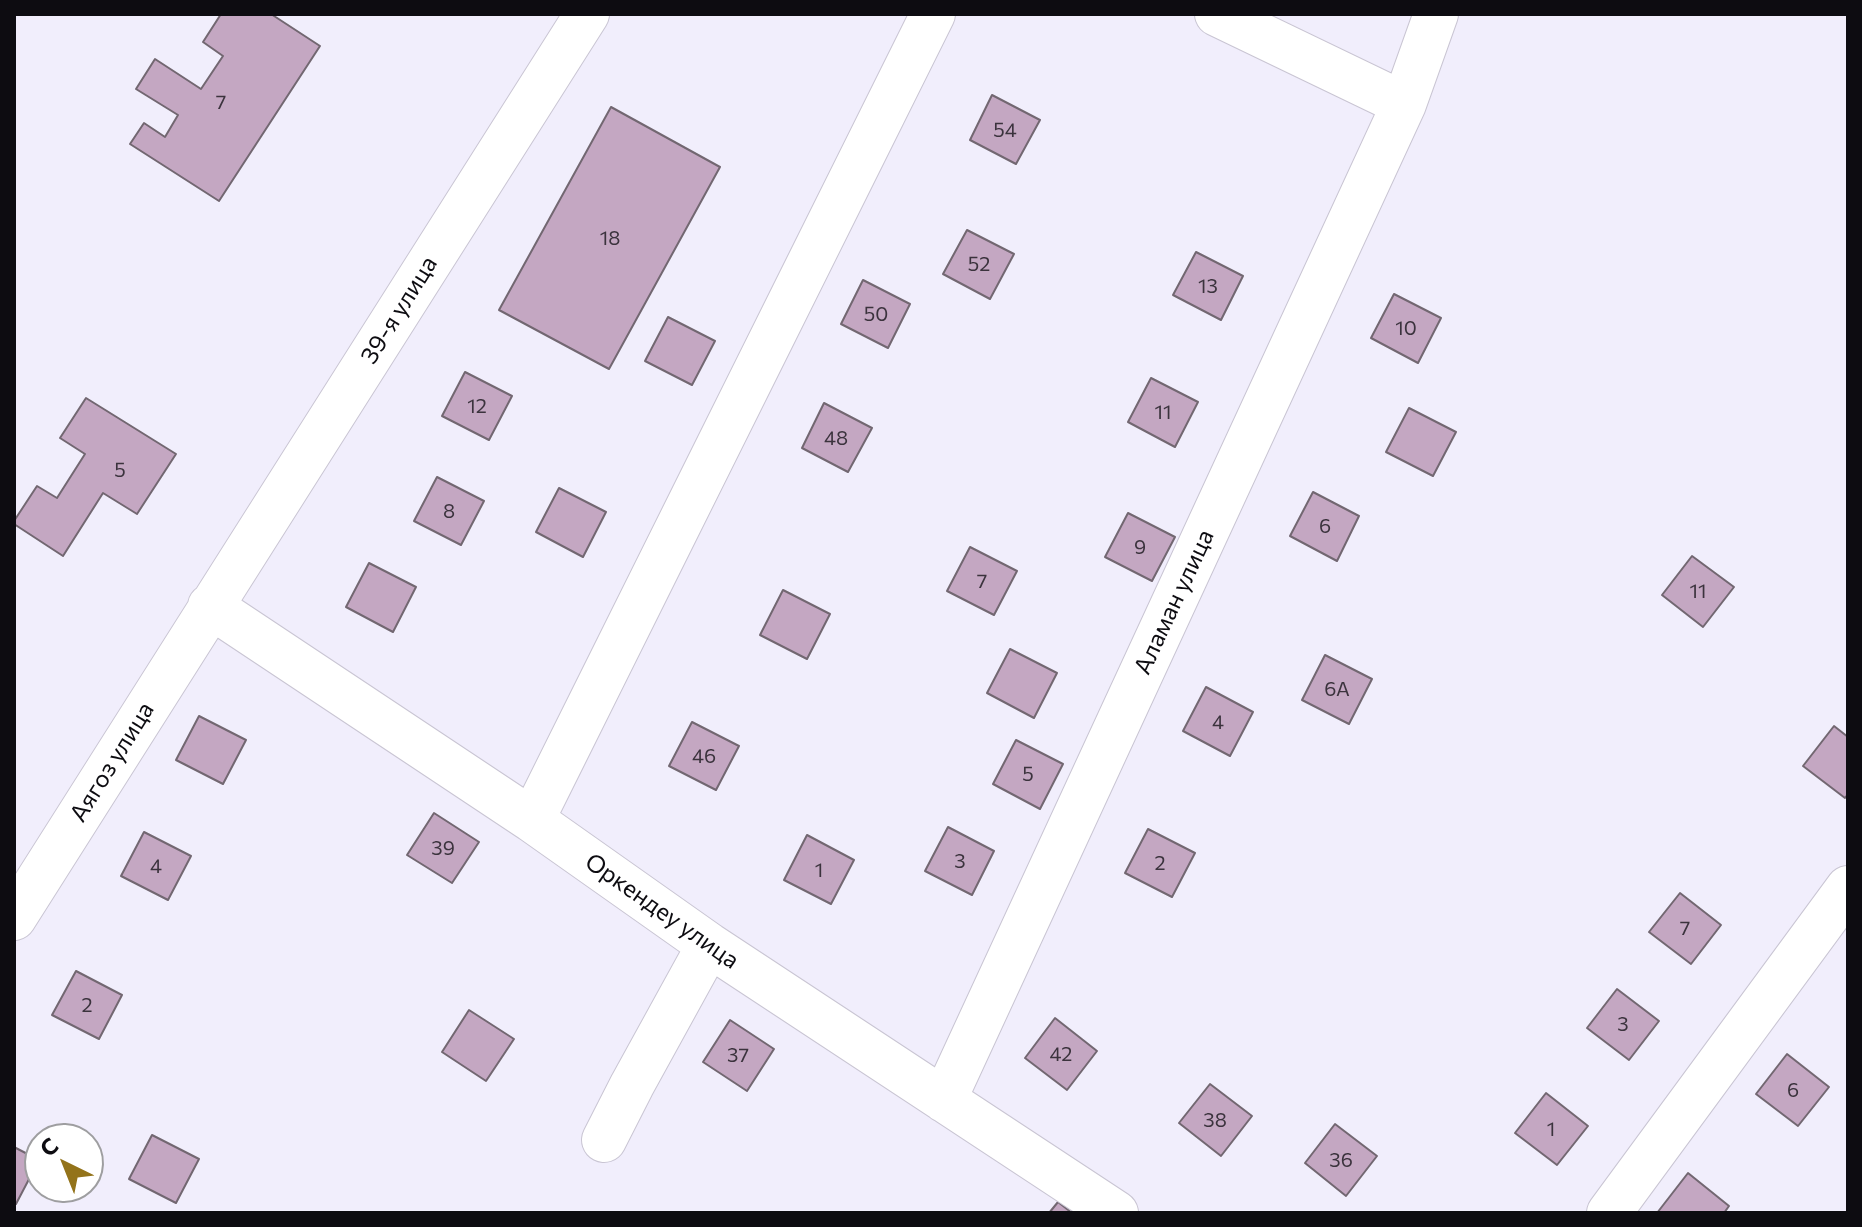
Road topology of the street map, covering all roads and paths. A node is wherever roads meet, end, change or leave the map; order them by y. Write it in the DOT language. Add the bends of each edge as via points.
graph roads {
  1 [pos="587,14"];
  2 [pos="933,14"];
  3 [pos="1217,14"];
  4 [pos="1436,14"];
  5 [pos="1404,104"];
  6 [pos="210,606"];
  7 [pos="532,820"];
  8 [pos="1848,888"];
  9 [pos="14,918"];
  10 [pos="709,945"];
  11 [pos="944,1100"];
  12 [pos="604,1140"];
  13 [pos="1116,1213"];
  14 [pos="1609,1213"];
  1 -- 6 [label="street, 39-я улица"];
  2 -- 7 [label="street"];
  3 -- 5 [label="street"];
  4 -- 5 [label="street, Аламан улица"];
  5 -- 11 [label="street, Аламан улица"];
  6 -- 7 [label="street, Оркендеу улица"];
  6 -- 9 [label="street, Аягоз улица"];
  7 -- 10 [label="street, Оркендеу улица"];
  8 -- 14 [label="street"];
  10 -- 11 [label="street, Оркендеу улица"];
  10 -- 12 [label="street"];
  11 -- 13 [label="street, Оркендеу улица"];
}
